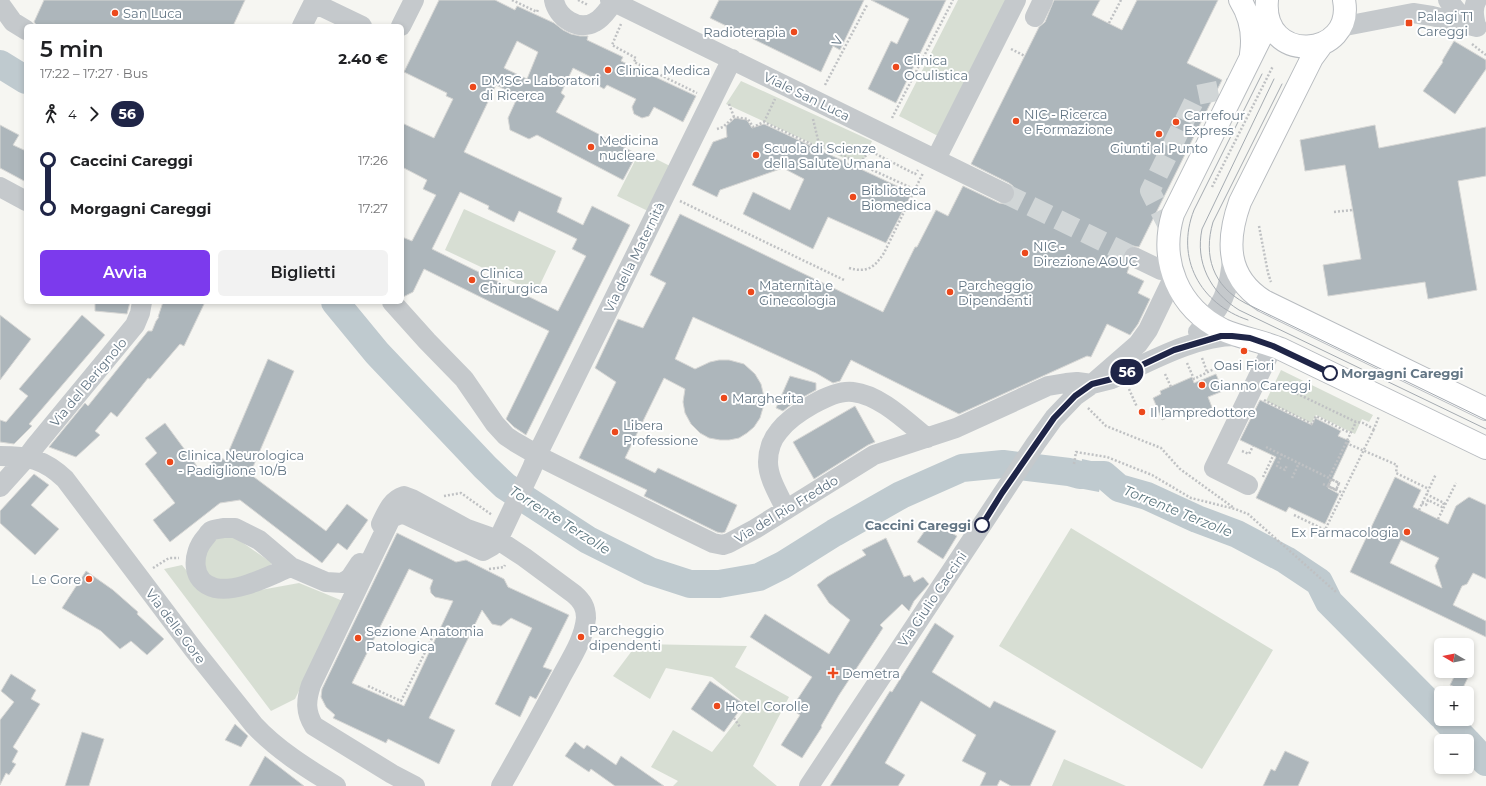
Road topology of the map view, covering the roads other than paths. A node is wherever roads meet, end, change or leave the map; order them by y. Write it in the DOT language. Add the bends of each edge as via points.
graph roads {
  1 [pos="414,0"];
  2 [pos="1016,0"];
  3 [pos="1240,0"];
  4 [pos="1344,0"];
  5 [pos="1434,0"];
  6 [pos="1449,0"];
  7 [pos="1476,0"];
  8 [pos="315,1"];
  9 [pos="612,1"];
  10 [pos="547,3"];
  11 [pos="5,5"];
  12 [pos="1265,8"];
  13 [pos="1399,15"];
  14 [pos="303,24"];
  15 [pos="358,24"];
  16 [pos="402,24"];
  17 [pos="1340,27"];
  18 [pos="24,29"];
  19 [pos="1480,29"];
  20 [pos="1284,42"];
  21 [pos="1323,43"];
  22 [pos="1251,55"];
  23 [pos="732,59"];
  24 [pos="930,164"];
  25 [pos="0,188"];
  26 [pos="1004,193"];
  27 [pos="24,200"];
  28 [pos="1232,256"];
  29 [pos="1134,257"];
  30 [pos="1167,274"];
  31 [pos="142,304"];
  32 [pos="394,304"];
  33 [pos="1211,318"];
  34 [pos="1238,336"];
  35 [pos="1273,346"];
  36 [pos="1180,356"];
  37 [pos="1092,384"];
  38 [pos="1486,409"];
  39 [pos="927,438"];
  40 [pos="1486,438"];
  41 [pos="1486,448"];
  42 [pos="0,456"];
  43 [pos="27,458"];
  44 [pos="535,461"];
  45 [pos="1248,485"];
  46 [pos="0,487"];
  47 [pos="786,510"];
  48 [pos="444,516"];
  49 [pos="421,522"];
  50 [pos="498,540"];
  51 [pos="292,567"];
  52 [pos="389,780"];
  53 [pos="336,786"];
  54 [pos="415,786"];
  55 [pos="501,786"];
  56 [pos="809,786"];
  1 -- 16 [label="street"];
  2 -- 24 [label="street"];
  3 -- 22 [label="main road" via="1251,26"];
  4 -- 17 [label="main road" via="1345,10"];
  5 -- 13 [label="street"];
  6 -- 7 [label="street" via="1463,4"];
  6 -- 19 [label="street" via="1459,14"];
  7 -- 19 [label="street" via="1474,13"];
  8 -- 14 [label="street"];
  8 -- 15 [label="street"];
  9 -- 10 [label="street" via="599,20 588,25 568,20 556,7"];
  9 -- 23 [label="street, Viale San Luca"];
  11 -- 18 [label="street" via="13,22"];
  12 -- 20 [label="main road" via="1276,34"];
  12 -- 22 [label="main road" via="1263,33"];
  13 -- 17 [label="street"];
  13 -- 19 [label="street" via="1417,13"];
  17 -- 21 [label="main road"];
  20 -- 21 [label="main road" via="1299,47 1314,47"];
  20 -- 33 [label="street" via="1269,47 1259,59 1191,197 1180,225 1179,244 1184,275"];
  21 -- 28 [label="main road" via="1312,58 1240,202 1232,226"];
  22 -- 30 [label="main road" via="1173,214 1169,228"];
  23 -- 24 [label="street, Viale San Luca"];
  23 -- 44 [label="street, Via della Maternità"];
  24 -- 26 [label="street, Viale San Luca"];
  25 -- 27 [label="street"];
  28 -- 33 [label="street" via="1229,283"];
  28 -- 38 [label="main road" via="1244,284 1264,301"];
  29 -- 30 [label="street"];
  30 -- 33 [label="main road" via="1192,308"];
  30 -- 37 [label="street, Via Giulio Caccini" via="1167,293 1145,335"];
  31 -- 43 [label="street, Via del Berignolo" via="135,325"];
  32 -- 44 [label="street, Via del Rio Freddo" via="464,379 500,431"];
  33 -- 34 [label="main road"];
  33 -- 36 [label="street"];
  33 -- 40 [label="street" via="1276,337"];
  34 -- 35 [label="main road"];
  34 -- 36 [label="street" via="1221,336"];
  35 -- 41 [label="main road"];
  35 -- 45 [label="street" via="1214,468"];
  36 -- 37 [label="street"];
  37 -- 39 [label="street, Via del Rio Freddo" via="1077,382 1048,386 963,426"];
  37 -- 56 [label="street, Via Giulio Caccini" via="1075,396 1054,418 1036,443"];
  39 -- 47 [label="street, Via del Rio Freddo" via="870,457"];
  39 -- 47 [label="street" via="886,406 861,394 844,392 813,405 779,430 769,451 770,474"];
  42 -- 43 [label="street, Via delle Gore"];
  43 -- 46 [label="street"];
  43 -- 53 [label="street, Via delle Gore" via="41,461 65,479 198,656 258,730"];
  44 -- 47 [label="street, Via del Rio Freddo" via="713,543 723,545"];
  44 -- 50 [label="street, Via della Maternità"];
  48 -- 49 [label="street"];
  48 -- 50 [label="street" via="467,529"];
  48 -- 51 [label="street" via="404,496 389,507 357,569 343,583 326,582"];
  49 -- 50 [label="street" via="483,551"];
  49 -- 52 [label="street" via="404,514 391,518 311,685 306,704 308,716 317,729"];
  50 -- 55 [label="street" via="580,599 586,618 580,641"];
  51 -- 51 [label="street" via="242,586 215,588 206,584 198,575 195,559 200,544 212,531 235,528 259,540"];
  52 -- 54 [label="street"];
}
